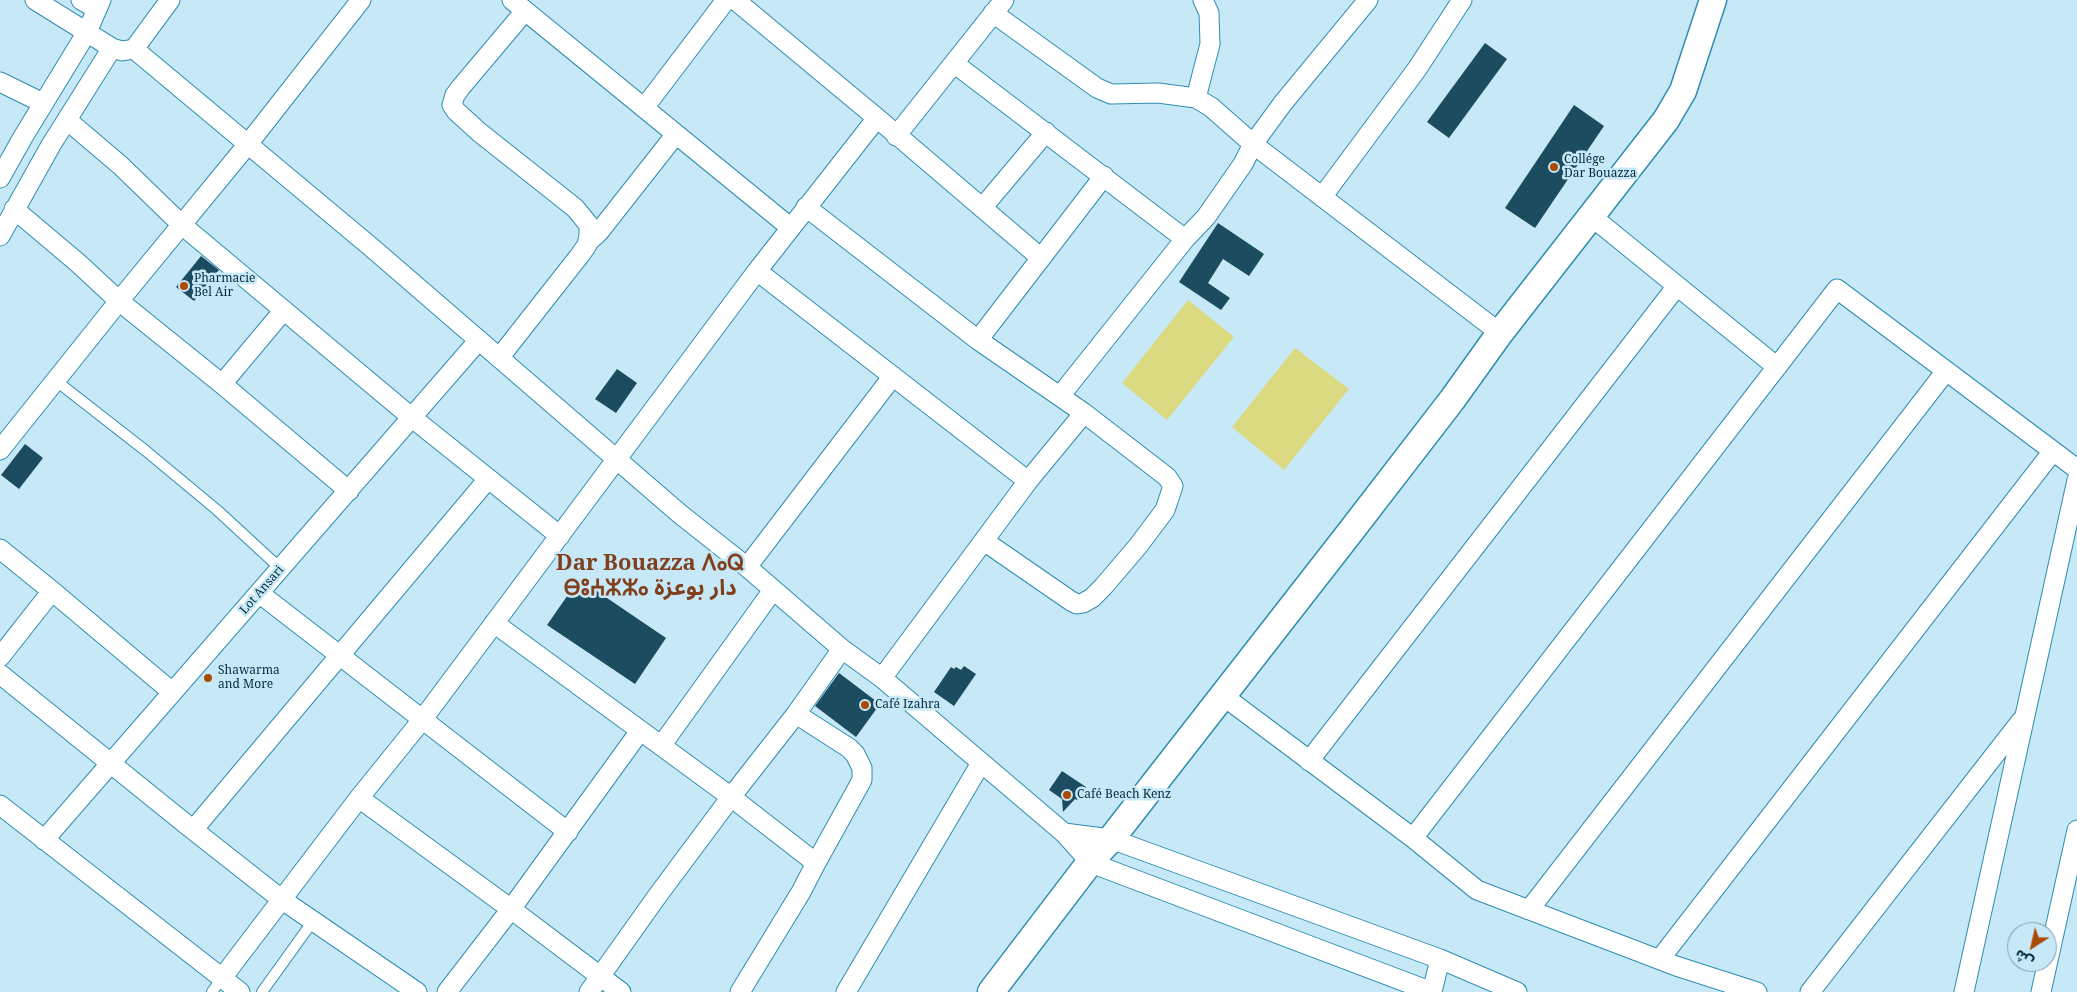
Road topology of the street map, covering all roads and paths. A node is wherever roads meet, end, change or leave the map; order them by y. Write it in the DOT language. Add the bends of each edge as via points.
graph roads {
  1 [pos="34,0"];
  2 [pos="170,0"];
  3 [pos="361,0"];
  4 [pos="726,0"];
  5 [pos="735,0"];
  6 [pos="1203,0"];
  7 [pos="1462,0"];
  8 [pos="1713,0"];
  9 [pos="1363,2"];
  10 [pos="93,3"];
  11 [pos="519,5"];
  12 [pos="999,7"];
  13 [pos="87,32"];
  14 [pos="112,48"];
  15 [pos="134,49"];
  16 [pos="955,64"];
  17 [pos="0,82"];
  18 [pos="1196,98"];
  19 [pos="43,103"];
  20 [pos="644,108"];
  21 [pos="877,118"];
  22 [pos="67,120"];
  23 [pos="1046,132"];
  24 [pos="676,134"];
  25 [pos="896,136"];
  26 [pos="248,144"];
  27 [pos="1253,144"];
  28 [pos="1104,176"];
  29 [pos="0,178"];
  30 [pos="1322,196"];
  31 [pos="806,206"];
  32 [pos="982,208"];
  33 [pos="14,209"];
  34 [pos="1591,216"];
  35 [pos="182,225"];
  36 [pos="791,228"];
  37 [pos="0,236"];
  38 [pos="1185,239"];
  39 [pos="588,242"];
  40 [pos="1041,258"];
  41 [pos="757,270"];
  42 [pos="1677,286"];
  43 [pos="119,301"];
  44 [pos="284,310"];
  45 [pos="1500,333"];
  46 [pos="479,340"];
  47 [pos="978,340"];
  48 [pos="499,358"];
  49 [pos="1777,367"];
  50 [pos="1946,371"];
  51 [pos="893,376"];
  52 [pos="55,380"];
  53 [pos="222,384"];
  54 [pos="1060,396"];
  55 [pos="1084,413"];
  56 [pos="410,416"];
  57 [pos="0,450"];
  58 [pos="2053,451"];
  59 [pos="617,460"];
  60 [pos="2077,469"];
  61 [pos="488,479"];
  62 [pos="2077,480"];
  63 [pos="1028,481"];
  64 [pos="349,491"];
  65 [pos="560,536"];
  66 [pos="984,541"];
  67 [pos="0,550"];
  68 [pos="747,567"];
  69 [pos="281,569"];
  70 [pos="52,590"];
  71 [pos="774,590"];
  72 [pos="260,593"];
  73 [pos="494,622"];
  74 [pos="842,649"];
  75 [pos="341,656"];
  76 [pos="0,657"];
  77 [pos="0,674"];
  78 [pos="882,678"];
  79 [pos="172,692"];
  80 [pos="1222,695"];
  81 [pos="796,714"];
  82 [pos="2025,717"];
  83 [pos="422,720"];
  84 [pos="640,731"];
  85 [pos="661,746"];
  86 [pos="1309,761"];
  87 [pos="981,763"];
  88 [pos="110,764"];
  89 [pos="731,797"];
  90 [pos="359,798"];
  91 [pos="0,805"];
  92 [pos="193,830"];
  93 [pos="2077,830"];
  94 [pos="568,832"];
  95 [pos="1064,834"];
  96 [pos="1413,838"];
  97 [pos="1111,839"];
  98 [pos="44,840"];
  99 [pos="816,862"];
  100 [pos="1091,863"];
  101 [pos="281,899"];
  102 [pos="511,909"];
  103 [pos="1529,910"];
  104 [pos="313,921"];
  105 [pos="1440,959"];
  106 [pos="1660,959"];
  107 [pos="217,985"];
  108 [pos="595,985"];
  109 [pos="240,992"];
  110 [pos="262,992"];
  111 [pos="417,992"];
  112 [pos="447,992"];
  113 [pos="621,992"];
  114 [pos="740,992"];
  115 [pos="846,992"];
  116 [pos="991,992"];
  117 [pos="1432,992"];
  118 [pos="1517,992"];
  119 [pos="1757,992"];
  120 [pos="1810,992"];
  121 [pos="1964,992"];
  122 [pos="2041,992"];
  1 -- 13 [label="street"];
  2 -- 15 [label="street"];
  3 -- 26 [label="street"];
  4 -- 20 [label="street"];
  5 -- 21 [label="street"];
  6 -- 18 [label="street" via="1209,13 1210,44"];
  7 -- 30 [label="street" via="1417,69"];
  8 -- 34 [label="street" via="1683,91 1666,120"];
  9 -- 27 [label="street"];
  10 -- 13 [label="street"];
  11 -- 20 [label="street"];
  11 -- 39 [label="street" via="455,95 452,105 478,132 585,219 589,226"];
  12 -- 16 [label="street"];
  12 -- 18 [label="street" via="1097,88 1111,94 1158,93"];
  13 -- 14 [label="street"];
  13 -- 19 [label="street"];
  14 -- 15 [label="street" via="122,51"];
  14 -- 22 [label="street"];
  15 -- 26 [label="street"];
  16 -- 23 [label="street"];
  16 -- 25 [label="street"];
  17 -- 19 [label="street"];
  18 -- 27 [label="street"];
  19 -- 29 [label="street"];
  20 -- 24 [label="street"];
  21 -- 25 [label="street"];
  21 -- 31 [label="street"];
  22 -- 33 [label="street"];
  22 -- 35 [label="street" via="120,165"];
  23 -- 28 [label="street"];
  23 -- 32 [label="street"];
  24 -- 36 [label="street"];
  24 -- 39 [label="street" via="600,232"];
  25 -- 32 [label="street"];
  26 -- 35 [label="street"];
  26 -- 46 [label="street"];
  27 -- 30 [label="street"];
  27 -- 38 [label="street" via="1216,203"];
  28 -- 38 [label="street"];
  28 -- 40 [label="street"];
  30 -- 45 [label="street"];
  31 -- 36 [label="street"];
  31 -- 47 [label="street"];
  32 -- 40 [label="street"];
  33 -- 37 [label="street"];
  33 -- 43 [label="street"];
  34 -- 42 [label="street"];
  34 -- 45 [label="street"];
  35 -- 43 [label="street"];
  35 -- 44 [label="street"];
  36 -- 41 [label="street"];
  38 -- 54 [label="street"];
  39 -- 48 [label="street"];
  40 -- 47 [label="street"];
  41 -- 51 [label="street"];
  41 -- 59 [label="street"];
  42 -- 49 [label="street"];
  42 -- 86 [label="street"];
  43 -- 52 [label="street"];
  43 -- 53 [label="street"];
  44 -- 53 [label="street"];
  44 -- 56 [label="street"];
  45 -- 80 [label="street" via="1452,400"];
  46 -- 48 [label="street"];
  46 -- 56 [label="street, Lot Ansari"];
  47 -- 54 [label="street"];
  48 -- 59 [label="street"];
  49 -- 50 [label="street" via="1837,289"];
  49 -- 96 [label="street"];
  50 -- 58 [label="street"];
  50 -- 103 [label="street"];
  51 -- 63 [label="street"];
  51 -- 68 [label="street"];
  52 -- 57 [label="street"];
  52 -- 69 [label="lane" via="210,504"];
  53 -- 64 [label="street"];
  54 -- 55 [label="street"];
  55 -- 63 [label="street"];
  55 -- 66 [label="street" via="1167,477 1172,486 1165,510 1138,546 1092,598 1077,604"];
  56 -- 61 [label="street"];
  56 -- 64 [label="street, Lot Ansari"];
  58 -- 60 [label="street"];
  58 -- 106 [label="street"];
  59 -- 65 [label="street"];
  59 -- 68 [label="street"];
  61 -- 65 [label="street"];
  61 -- 75 [label="street"];
  62 -- 82 [label="street"];
  63 -- 66 [label="street"];
  64 -- 69 [label="street, Lot Ansari"];
  65 -- 73 [label="street"];
  66 -- 78 [label="street"];
  67 -- 70 [label="street"];
  68 -- 71 [label="street"];
  69 -- 72 [label="street, Lot Ansari"];
  70 -- 76 [label="street"];
  70 -- 79 [label="street"];
  71 -- 74 [label="street"];
  71 -- 85 [label="street"];
  72 -- 75 [label="street"];
  72 -- 79 [label="street, Lot Ansari"];
  73 -- 83 [label="street"];
  73 -- 84 [label="street"];
  74 -- 78 [label="street"];
  74 -- 81 [label="street"];
  75 -- 83 [label="street"];
  75 -- 92 [label="street"];
  77 -- 88 [label="street"];
  78 -- 87 [label="street"];
  79 -- 88 [label="street, Lot Ansari"];
  80 -- 86 [label="street"];
  80 -- 97 [label="street"];
  81 -- 89 [label="street"];
  81 -- 99 [label="street" via="849,748 862,768 862,780"];
  82 -- 120 [label="street"];
  82 -- 121 [label="street"];
  83 -- 90 [label="street"];
  83 -- 94 [label="street"];
  84 -- 85 [label="street"];
  84 -- 94 [label="street"];
  85 -- 89 [label="street"];
  86 -- 96 [label="street"];
  87 -- 95 [label="street"];
  87 -- 115 [label="street"];
  88 -- 92 [label="street"];
  88 -- 98 [label="street, Lot Ansari"];
  89 -- 99 [label="street"];
  89 -- 108 [label="street"];
  90 -- 101 [label="street"];
  90 -- 102 [label="street"];
  91 -- 98 [label="street"];
  92 -- 101 [label="street"];
  93 -- 122 [label="street"];
  94 -- 102 [label="street"];
  95 -- 97 [label="street"];
  95 -- 100 [label="street"];
  96 -- 103 [label="street" via="1477,890"];
  97 -- 100 [label="street"];
  97 -- 105 [label="street"];
  98 -- 107 [label="street"];
  99 -- 114 [label="street" via="802,892"];
  100 -- 116 [label="street"];
  100 -- 117 [label="street"];
  101 -- 104 [label="street"];
  101 -- 107 [label="street"];
  102 -- 108 [label="street"];
  102 -- 112 [label="street"];
  103 -- 106 [label="street"];
  104 -- 110 [label="lane"];
  104 -- 111 [label="street"];
  105 -- 117 [label="street"];
  105 -- 118 [label="street"];
  106 -- 119 [label="street"];
  107 -- 109 [label="street"];
  108 -- 113 [label="street"];
}
